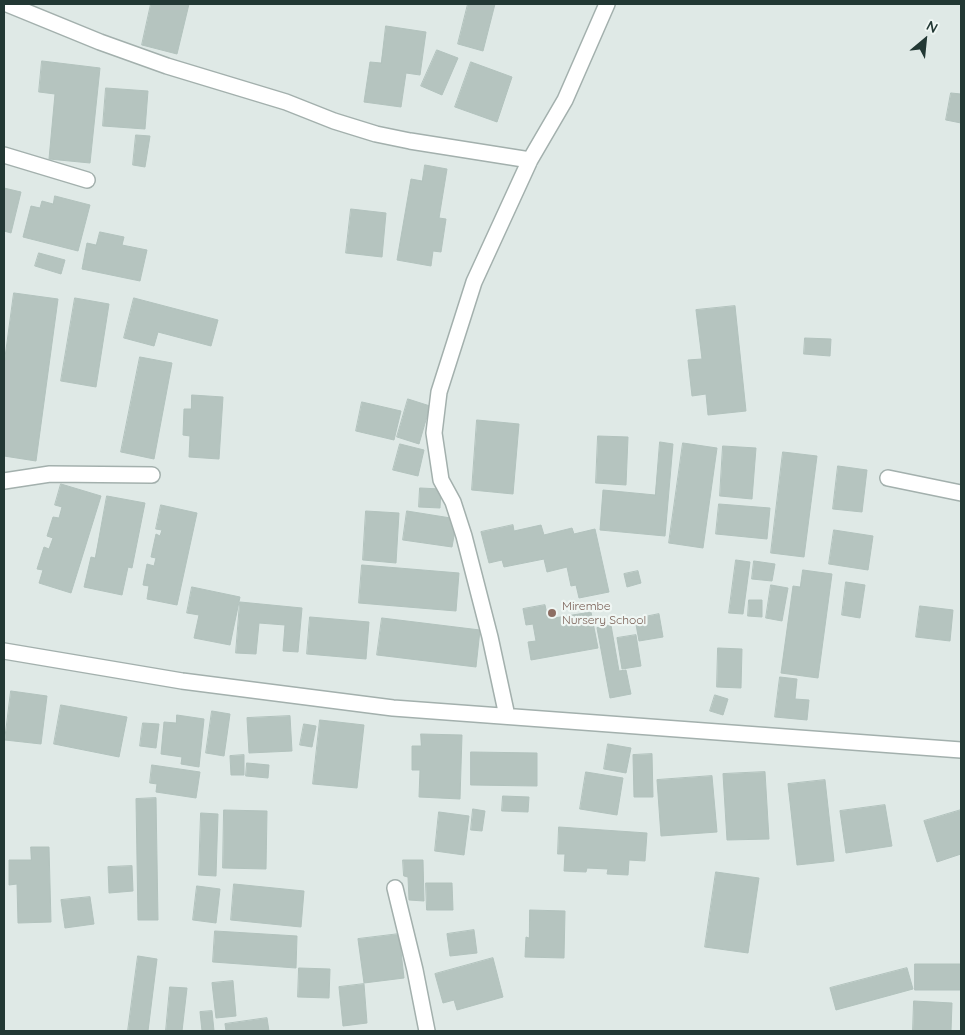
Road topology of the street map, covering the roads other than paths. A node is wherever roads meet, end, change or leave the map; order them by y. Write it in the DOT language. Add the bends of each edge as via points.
graph roads {
  1 [pos="7,4"];
  2 [pos="607,4"];
  3 [pos="4,155"];
  4 [pos="530,160"];
  5 [pos="87,180"];
  6 [pos="152,475"];
  7 [pos="888,478"];
  8 [pos="4,481"];
  9 [pos="961,493"];
  10 [pos="4,651"];
  11 [pos="506,716"];
  12 [pos="961,750"];
  13 [pos="395,888"];
  14 [pos="427,1031"];
  1 -- 4 [label="street" via="167,66 277,99 334,121 410,141"];
  2 -- 4 [label="street" via="565,100"];
  3 -- 5 [label="street"];
  4 -- 11 [label="street" via="474,282 439,392 434,433 442,480 464,536 490,637"];
  6 -- 8 [label="street" via="50,474"];
  7 -- 9 [label="street"];
  10 -- 11 [label="street" via="201,683 393,708"];
  11 -- 12 [label="street"];
  13 -- 14 [label="street"];
}
